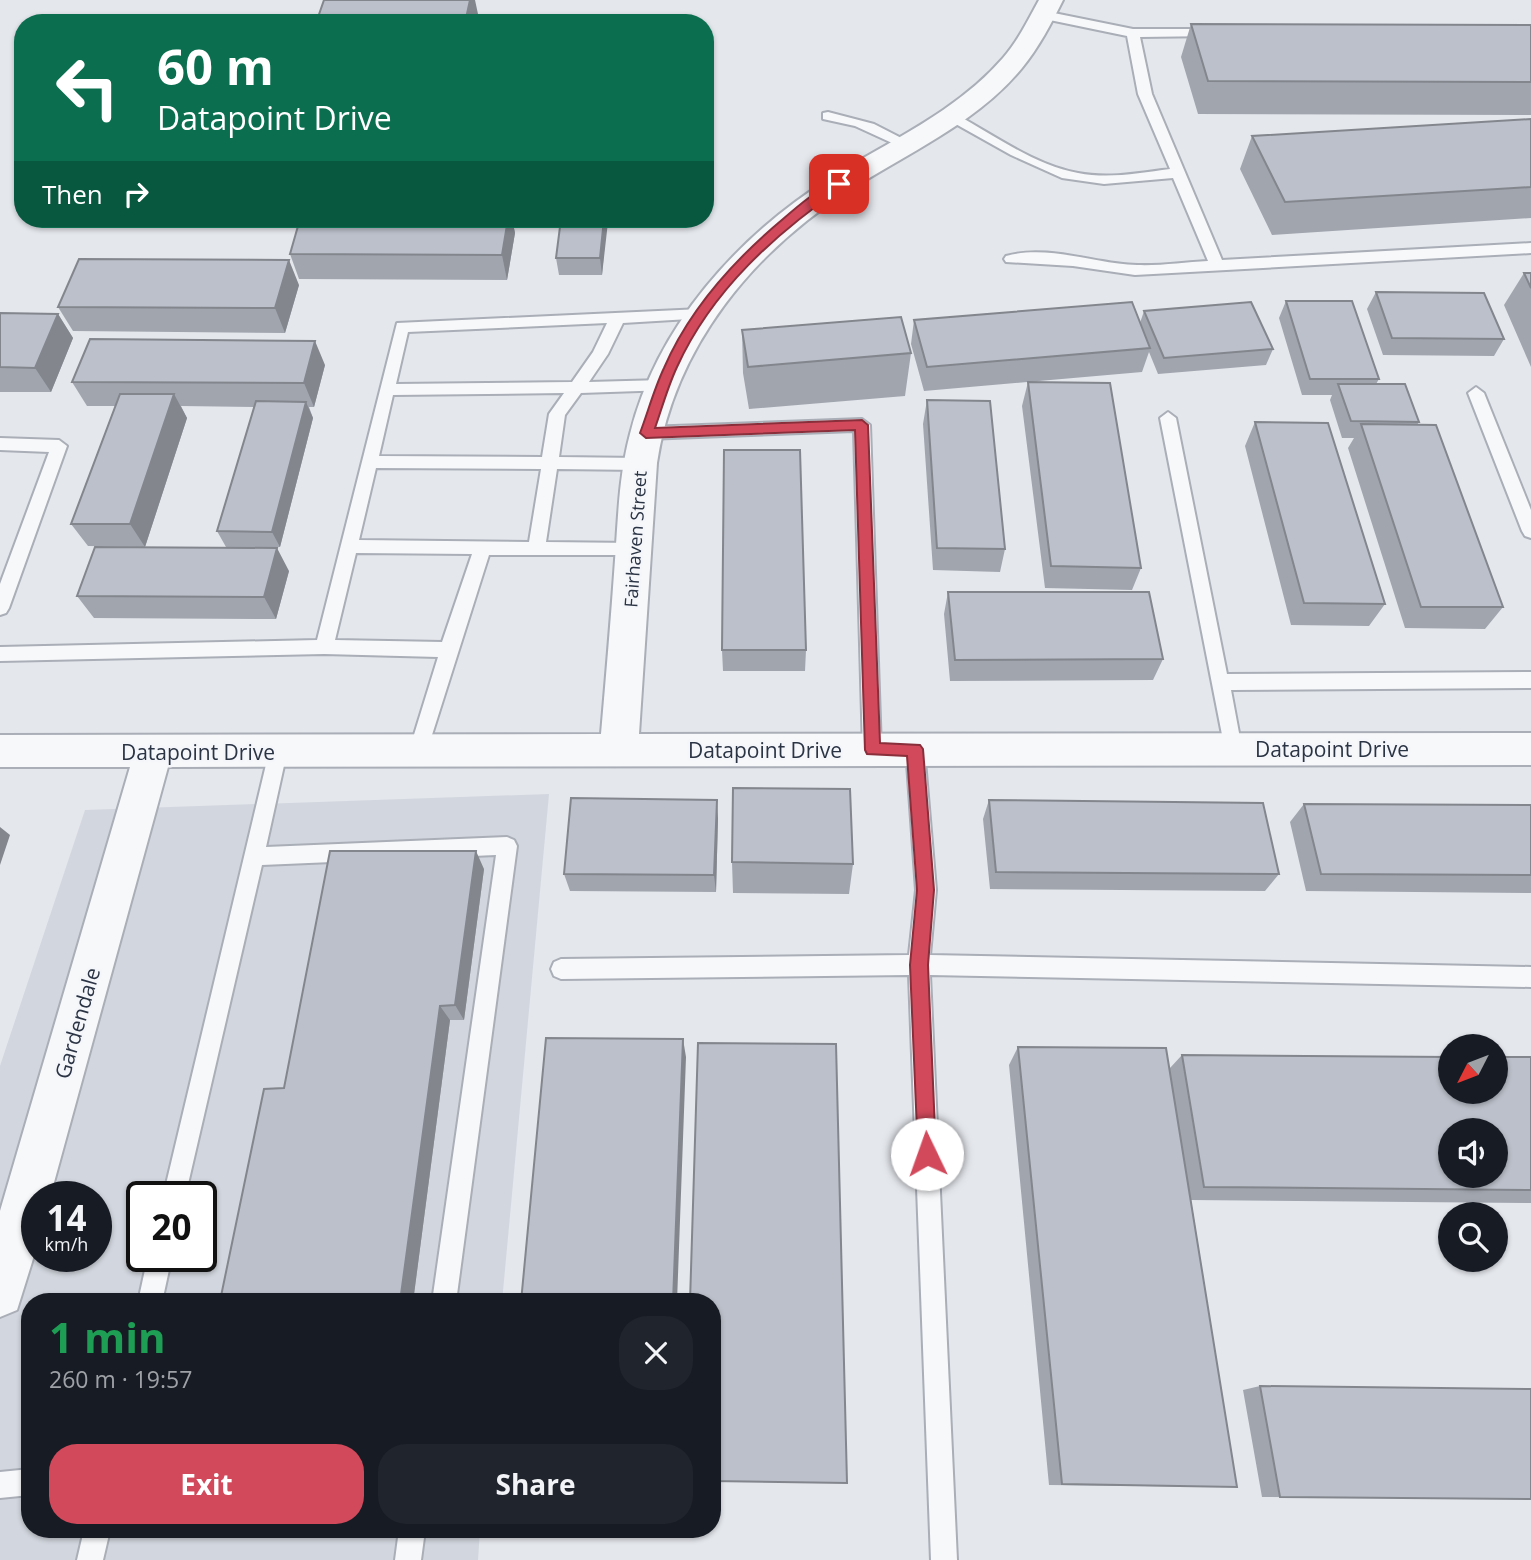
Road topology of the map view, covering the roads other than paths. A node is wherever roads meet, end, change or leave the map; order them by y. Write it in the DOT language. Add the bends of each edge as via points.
graph roads {
  1 [pos="1047,8"];
  2 [pos="1224,32"];
  3 [pos="1133,33"];
  4 [pos="828,116"];
  5 [pos="952,118"];
  6 [pos="908,145"];
  7 [pos="1177,173"];
  8 [pos="1531,248"];
  9 [pos="1011,259"];
  10 [pos="1217,265"];
  11 [pos="701,314"];
  12 [pos="617,319"];
  13 [pos="663,386"];
  14 [pos="576,387"];
  15 [pos="387,390"];
  16 [pos="1476,393"];
  17 [pos="1168,418"];
  18 [pos="646,433"];
  19 [pos="0,444"];
  20 [pos="369,462"];
  21 [pos="550,463"];
  22 [pos="640,464"];
  23 [pos="1531,531"];
  24 [pos="349,546"];
  25 [pos="483,548"];
  26 [pos="537,548"];
  27 [pos="634,550"];
  28 [pos="0,608"];
  29 [pos="324,647"];
  30 [pos="449,650"];
  31 [pos="0,654"];
  32 [pos="1531,680"];
  33 [pos="1220,682"];
  34 [pos="915,749"];
  35 [pos="1233,749"];
  36 [pos="1531,749"];
  37 [pos="619,750"];
  38 [pos="873,750"];
  39 [pos="0,751"];
  40 [pos="418,751"];
  41 [pos="278,752"];
  42 [pos="153,753"];
  43 [pos="253,856"];
  44 [pos="919,965"];
  45 [pos="561,969"];
  46 [pos="1531,977"];
  47 [pos="178,1181"];
  48 [pos="156,1272"];
  49 [pos="0,1293"];
  50 [pos="151,1293"];
  51 [pos="445,1293"];
  52 [pos="21,1483"];
  53 [pos="0,1485"];
  54 [pos="95,1538"];
  55 [pos="411,1538"];
  56 [pos="90,1560"];
  57 [pos="408,1560"];
  58 [pos="944,1560"];
  1 -- 3 [label="lane"];
  1 -- 5 [label="street, Fairhaven Street" via="1017,59"];
  2 -- 3 [label="lane"];
  3 -- 7 [label="lane" via="1145,94"];
  4 -- 6 [label="lane" via="872,125"];
  5 -- 6 [label="street, Fairhaven Street"];
  5 -- 7 [label="lane" via="1076,178"];
  6 -- 11 [label="street, Fairhaven Street" via="798,213 760,245"];
  7 -- 10 [label="lane"];
  8 -- 10 [label="lane"];
  9 -- 10 [label="lane" via="1055,258 1135,270"];
  11 -- 12 [label="lane"];
  11 -- 13 [label="street, Fairhaven Street"];
  12 -- 14 [label="lane" via="600,354"];
  12 -- 15 [label="lane" via="402,327"];
  13 -- 14 [label="lane"];
  13 -- 18 [label="street, Fairhaven Street"];
  14 -- 15 [label="lane"];
  14 -- 21 [label="lane" via="557,414"];
  15 -- 20 [label="lane"];
  16 -- 23 [label="lane"];
  17 -- 33 [label="lane"];
  18 -- 22 [label="street, Fairhaven Street"];
  18 -- 38 [label="lane" via="862,425"];
  19 -- 28 [label="lane" via="59,446"];
  20 -- 21 [label="lane"];
  20 -- 24 [label="lane"];
  21 -- 22 [label="lane"];
  21 -- 26 [label="lane"];
  22 -- 27 [label="street, Fairhaven Street"];
  24 -- 25 [label="lane"];
  24 -- 29 [label="lane"];
  25 -- 26 [label="lane"];
  25 -- 30 [label="lane"];
  26 -- 27 [label="lane"];
  27 -- 37 [label="street, Fairhaven Street"];
  29 -- 30 [label="lane"];
  29 -- 31 [label="lane"];
  30 -- 40 [label="lane"];
  32 -- 33 [label="lane"];
  33 -- 35 [label="lane"];
  34 -- 35 [label="street, Datapoint Drive"];
  34 -- 38 [label="street, Datapoint Drive"];
  34 -- 44 [label="lane" via="926,890"];
  35 -- 36 [label="street, Datapoint Drive"];
  37 -- 38 [label="street, Datapoint Drive"];
  37 -- 40 [label="street, Datapoint Drive"];
  39 -- 42 [label="street, Datapoint Drive"];
  40 -- 41 [label="street, Datapoint Drive"];
  41 -- 42 [label="street, Datapoint Drive"];
  41 -- 43 [label="lane"];
  42 -- 49 [label="street, Gardendale"];
  43 -- 47 [label="lane"];
  43 -- 51 [label="lane" via="507,846"];
  44 -- 45 [label="lane"];
  44 -- 46 [label="lane"];
  44 -- 58 [label="lane"];
  48 -- 50 [label="lane"];
  52 -- 53 [label="lane"];
  54 -- 56 [label="lane"];
  55 -- 57 [label="lane"];
}
